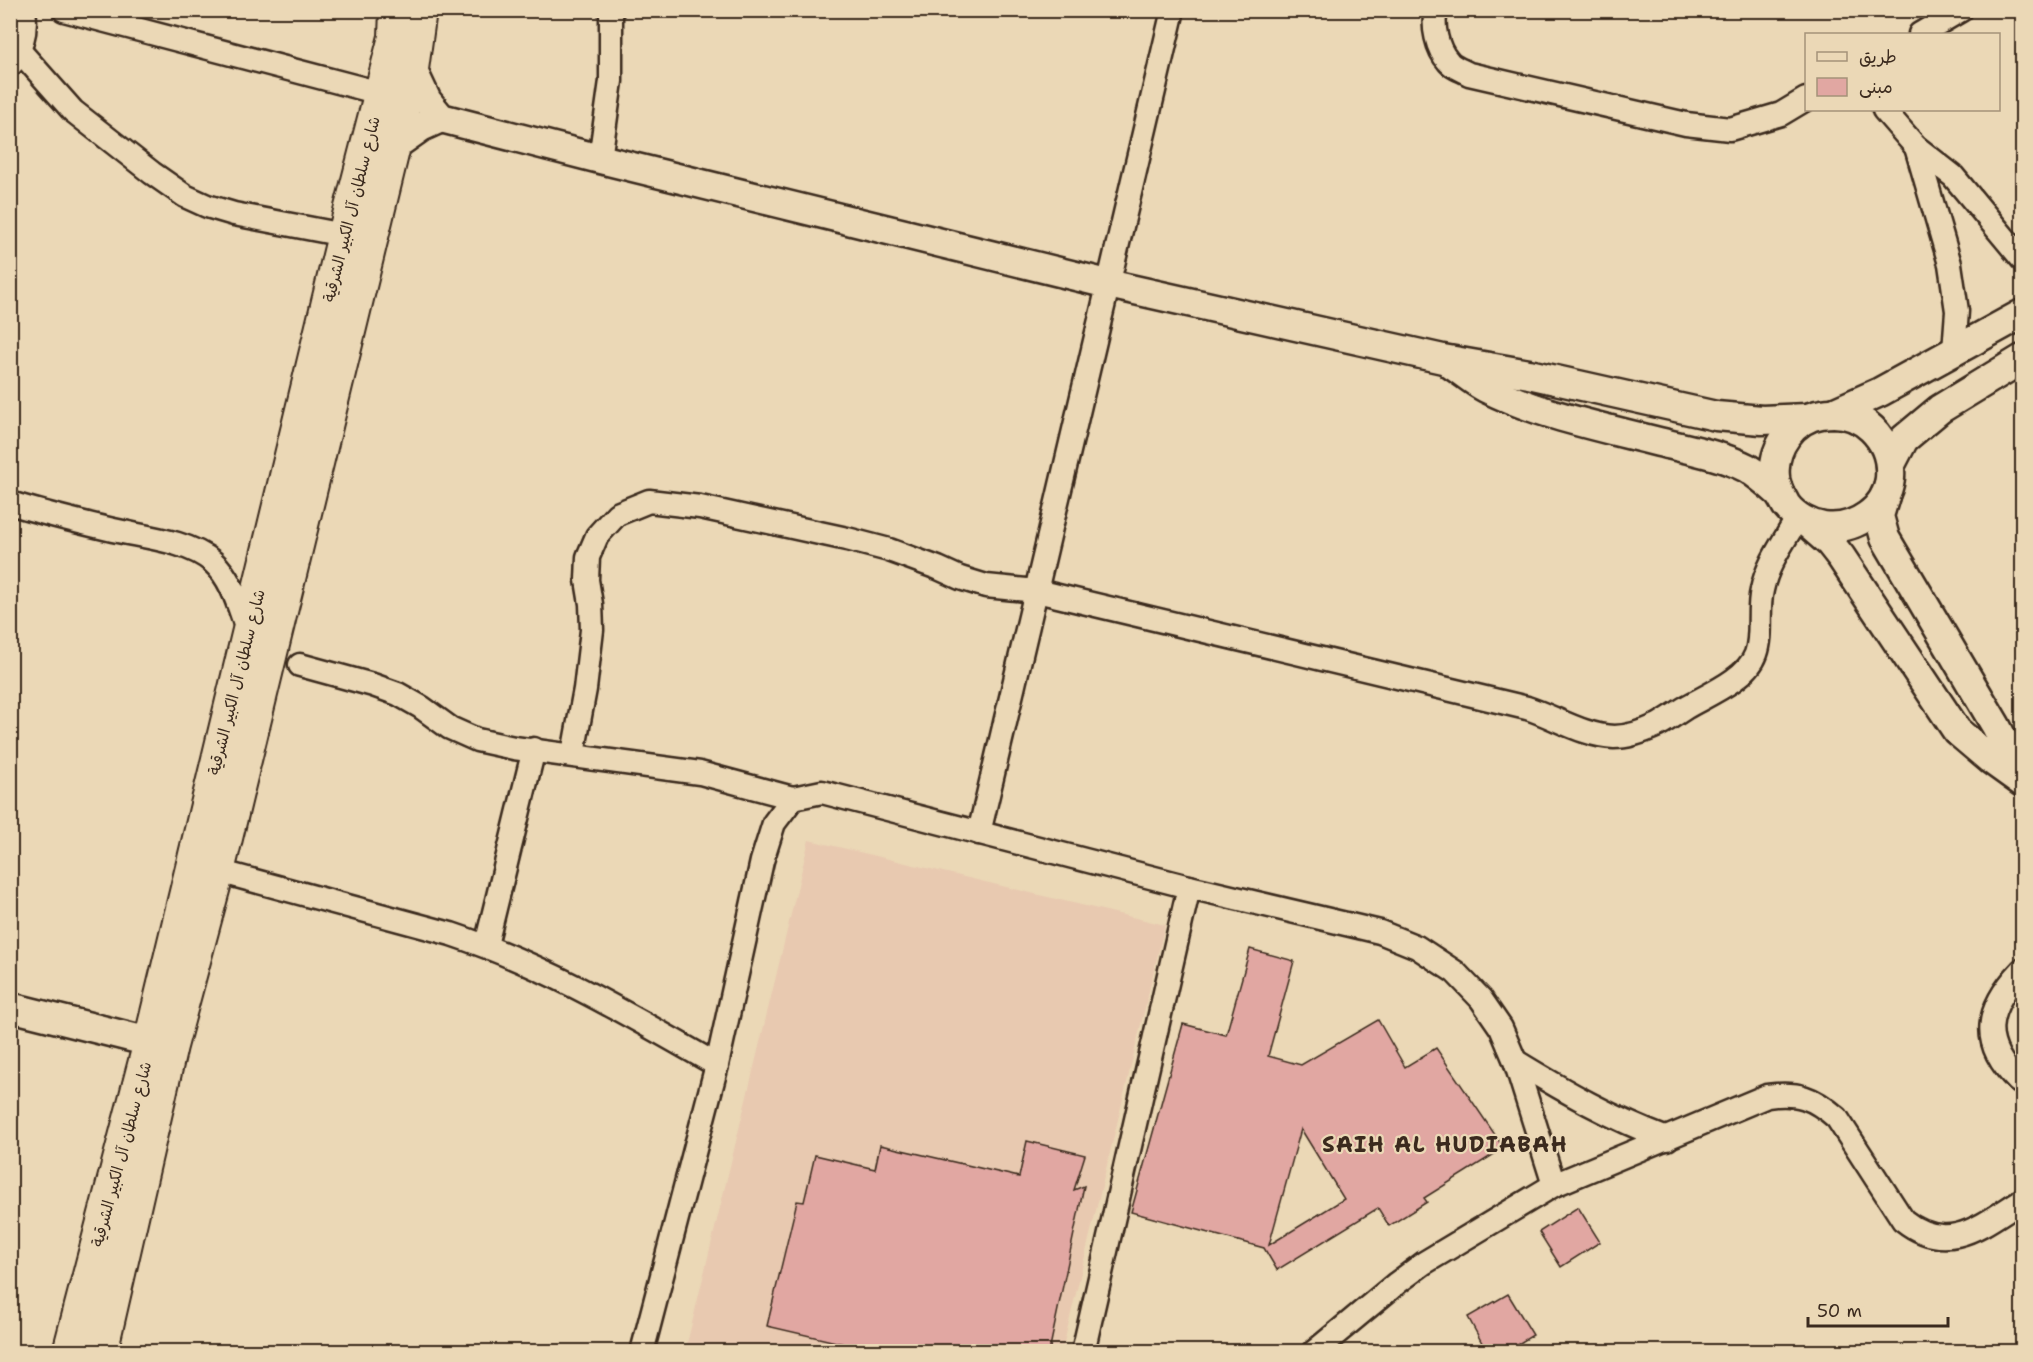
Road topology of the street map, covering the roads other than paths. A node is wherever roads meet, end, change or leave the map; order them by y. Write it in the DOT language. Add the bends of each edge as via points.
graph roads {
  1 [pos="21,10"];
  2 [pos="64,10"];
  3 [pos="396,10"];
  4 [pos="420,10"];
  5 [pos="611,10"];
  6 [pos="1173,10"];
  7 [pos="1436,10"];
  8 [pos="1961,10"];
  9 [pos="1922,33"];
  10 [pos="14,55"];
  11 [pos="412,69"];
  12 [pos="380,93"];
  13 [pos="1805,100"];
  14 [pos="1885,111"];
  15 [pos="441,118"];
  16 [pos="394,146"];
  17 [pos="1916,147"];
  18 [pos="600,159"];
  19 [pos="344,235"];
  20 [pos="2022,259"];
  21 [pos="1108,284"];
  22 [pos="2022,314"];
  23 [pos="1954,351"];
  24 [pos="1443,359"];
  25 [pos="2022,359"];
  26 [pos="1820,415"];
  27 [pos="1890,466"];
  28 [pos="1779,494"];
  29 [pos="1885,496"];
  30 [pos="10,503"];
  31 [pos="1802,519"];
  32 [pos="1037,591"];
  33 [pos="248,632"];
  34 [pos="300,664"];
  35 [pos="534,749"];
  36 [pos="573,754"];
  37 [pos="2022,777"];
  38 [pos="2022,782"];
  39 [pos="793,798"];
  40 [pos="979,833"];
  41 [pos="218,871"];
  42 [pos="1189,887"];
  43 [pos="486,945"];
  44 [pos="2022,970"];
  45 [pos="10,1007"];
  46 [pos="150,1042"];
  47 [pos="1515,1061"];
  48 [pos="717,1065"];
  49 [pos="2018,1081"];
  50 [pos="1667,1139"];
  51 [pos="1554,1185"];
  52 [pos="2022,1200"];
  53 [pos="69,1352"];
  54 [pos="101,1352"];
  55 [pos="642,1352"];
  56 [pos="1083,1352"];
  57 [pos="1314,1352"];
  1 -- 10 [label="street" via="23,24"];
  2 -- 12 [label="street"];
  3 -- 12 [label="main road, شارع سلطان آل الكبير الشرقية" via="395,37"];
  4 -- 11 [label="main road, شارع سلطان آل الكبير الشرقية"];
  5 -- 18 [label="street" via="611,81"];
  6 -- 21 [label="street"];
  7 -- 13 [label="street" via="1439,47 1449,63 1468,74 1686,124 1730,129 1781,114"];
  8 -- 9 [label="street"];
  10 -- 19 [label="street" via="73,111 185,196 234,214"];
  11 -- 15 [label="street" via="427,101"];
  11 -- 16 [label="main road, شارع سلطان آل الكبير الشرقية"];
  12 -- 19 [label="main road, شارع سلطان آل الكبير الشرقية"];
  14 -- 17 [label="street"];
  15 -- 16 [label="street"];
  15 -- 18 [label="street"];
  16 -- 41 [label="main road, شارع سلطان آل الكبير الشرقية"];
  17 -- 20 [label="street" via="1953,176"];
  17 -- 23 [label="street" via="1950,264 1957,311"];
  18 -- 21 [label="street"];
  19 -- 33 [label="main road, شارع سلطان آل الكبير الشرقية"];
  21 -- 24 [label="street"];
  21 -- 32 [label="street"];
  22 -- 23 [label="street"];
  23 -- 26 [label="street" via="1880,392"];
  24 -- 26 [label="street" via="1716,416 1762,420"];
  24 -- 28 [label="street" via="1485,388 1561,417 1708,454 1747,468"];
  25 -- 27 [label="street" via="1940,409 1904,439"];
  26 -- 27 [label="street" via="1850,415 1866,423 1887,450"];
  26 -- 28 [label="street" via="1793,428 1781,442 1775,459"];
  27 -- 29 [label="street"];
  28 -- 31 [label="street"];
  29 -- 31 [label="street" via="1859,522 1842,527 1823,527"];
  29 -- 37 [label="street" via="1879,516 1885,538"];
  30 -- 33 [label="street" via="177,544 203,555 224,574"];
  31 -- 32 [label="street" via="1766,575 1759,609 1757,652 1752,663 1720,688 1658,725 1616,737 1590,733 1527,708"];
  31 -- 38 [label="street" via="1841,557 1957,731"];
  32 -- 36 [label="street" via="969,581 889,550 847,539 700,507 649,501 617,514 597,536 588,557 592,630"];
  32 -- 40 [label="street"];
  33 -- 46 [label="main road, شارع سلطان آل الكبير الشرقية"];
  34 -- 35 [label="street" via="398,694 450,728 477,740"];
  35 -- 36 [label="street"];
  35 -- 43 [label="street"];
  36 -- 39 [label="street" via="700,773"];
  39 -- 40 [label="street" via="822,792"];
  39 -- 48 [label="street" via="774,824 762,861"];
  40 -- 42 [label="street"];
  41 -- 43 [label="street"];
  41 -- 54 [label="main road, شارع سلطان آل الكبير الشرقية" via="171,1046"];
  42 -- 47 [label="street" via="1380,932 1417,947 1455,972 1480,999 1502,1028"];
  42 -- 56 [label="street"];
  43 -- 48 [label="street" via="554,975"];
  44 -- 49 [label="street" via="1999,997 1991,1033 1995,1052"];
  45 -- 46 [label="street"];
  46 -- 53 [label="main road, شارع سلطان آل الكبير الشرقية"];
  47 -- 50 [label="street" via="1600,1111"];
  47 -- 51 [label="street"];
  48 -- 55 [label="street"];
  50 -- 51 [label="street"];
  50 -- 52 [label="street" via="1767,1096 1796,1095 1822,1105 1837,1118 1903,1220 1915,1230 1930,1236 1962,1235"];
  51 -- 57 [label="street" via="1425,1263"];
}
